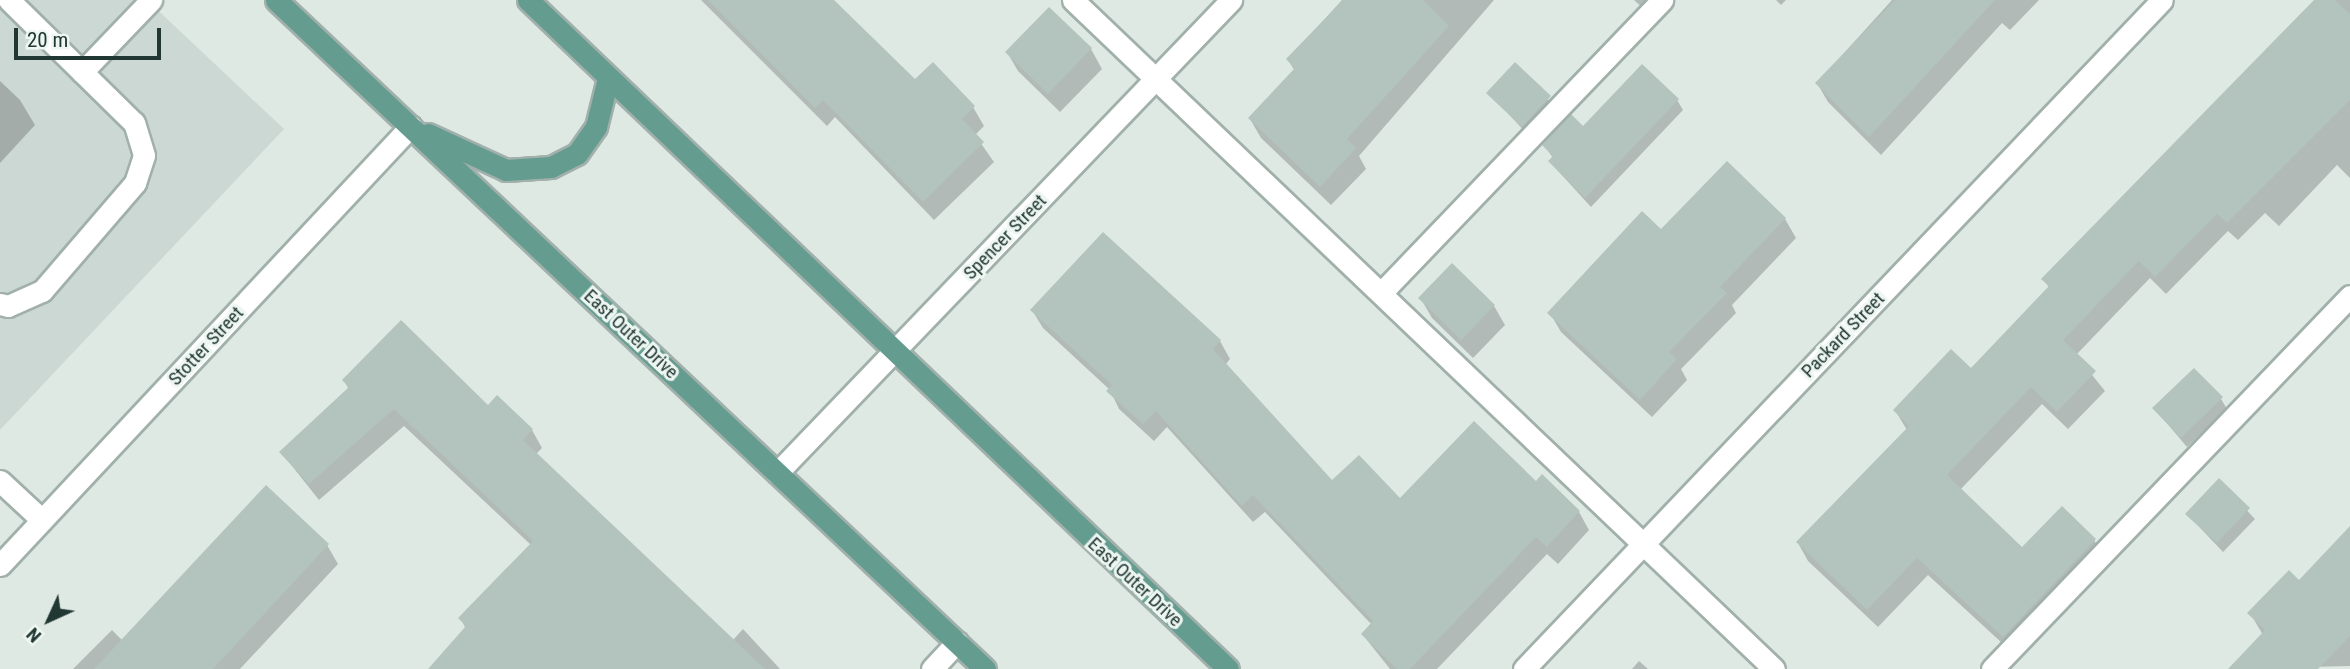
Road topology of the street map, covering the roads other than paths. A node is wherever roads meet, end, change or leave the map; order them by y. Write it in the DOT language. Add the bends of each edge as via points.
graph roads {
  1 [pos="9,0"];
  2 [pos="151,0"];
  3 [pos="276,0"];
  4 [pos="528,0"];
  5 [pos="1073,0"];
  6 [pos="1231,0"];
  7 [pos="1662,0"];
  8 [pos="2162,0"];
  9 [pos="82,72"];
  10 [pos="608,78"];
  11 [pos="1157,78"];
  12 [pos="411,126"];
  13 [pos="1382,292"];
  14 [pos="2350,296"];
  15 [pos="0,304"];
  16 [pos="894,354"];
  17 [pos="777,473"];
  18 [pos="0,481"];
  19 [pos="42,520"];
  20 [pos="1644,543"];
  21 [pos="0,565"];
  22 [pos="957,642"];
  23 [pos="932,669"];
  24 [pos="985,669"];
  25 [pos="1228,669"];
  26 [pos="1524,669"];
  27 [pos="1774,669"];
  28 [pos="1992,669"];
  1 -- 9 [label="street"];
  2 -- 9 [label="street"];
  3 -- 12 [label="main road, East Outer Drive"];
  4 -- 10 [label="main road, East Outer Drive"];
  5 -- 11 [label="street"];
  6 -- 11 [label="street, Spencer Street"];
  7 -- 13 [label="street"];
  8 -- 20 [label="street, Packard Street"];
  9 -- 15 [label="street" via="134,123 144,155 135,183 42,291 8,306"];
  10 -- 12 [label="main road" via="596,127 578,154 551,167 506,170"];
  10 -- 16 [label="main road, East Outer Drive"];
  11 -- 13 [label="street"];
  11 -- 16 [label="street, Spencer Street"];
  12 -- 17 [label="main road, East Outer Drive"];
  12 -- 19 [label="street, Stotter Street"];
  13 -- 20 [label="street"];
  14 -- 28 [label="street"];
  16 -- 17 [label="street, Spencer Street"];
  16 -- 25 [label="main road, East Outer Drive"];
  17 -- 22 [label="main road, East Outer Drive"];
  18 -- 19 [label="street"];
  19 -- 21 [label="street, Stotter Street"];
  20 -- 26 [label="street, Packard Street"];
  20 -- 27 [label="street"];
  22 -- 23 [label="street"];
  22 -- 24 [label="main road, East Outer Drive"];
}
